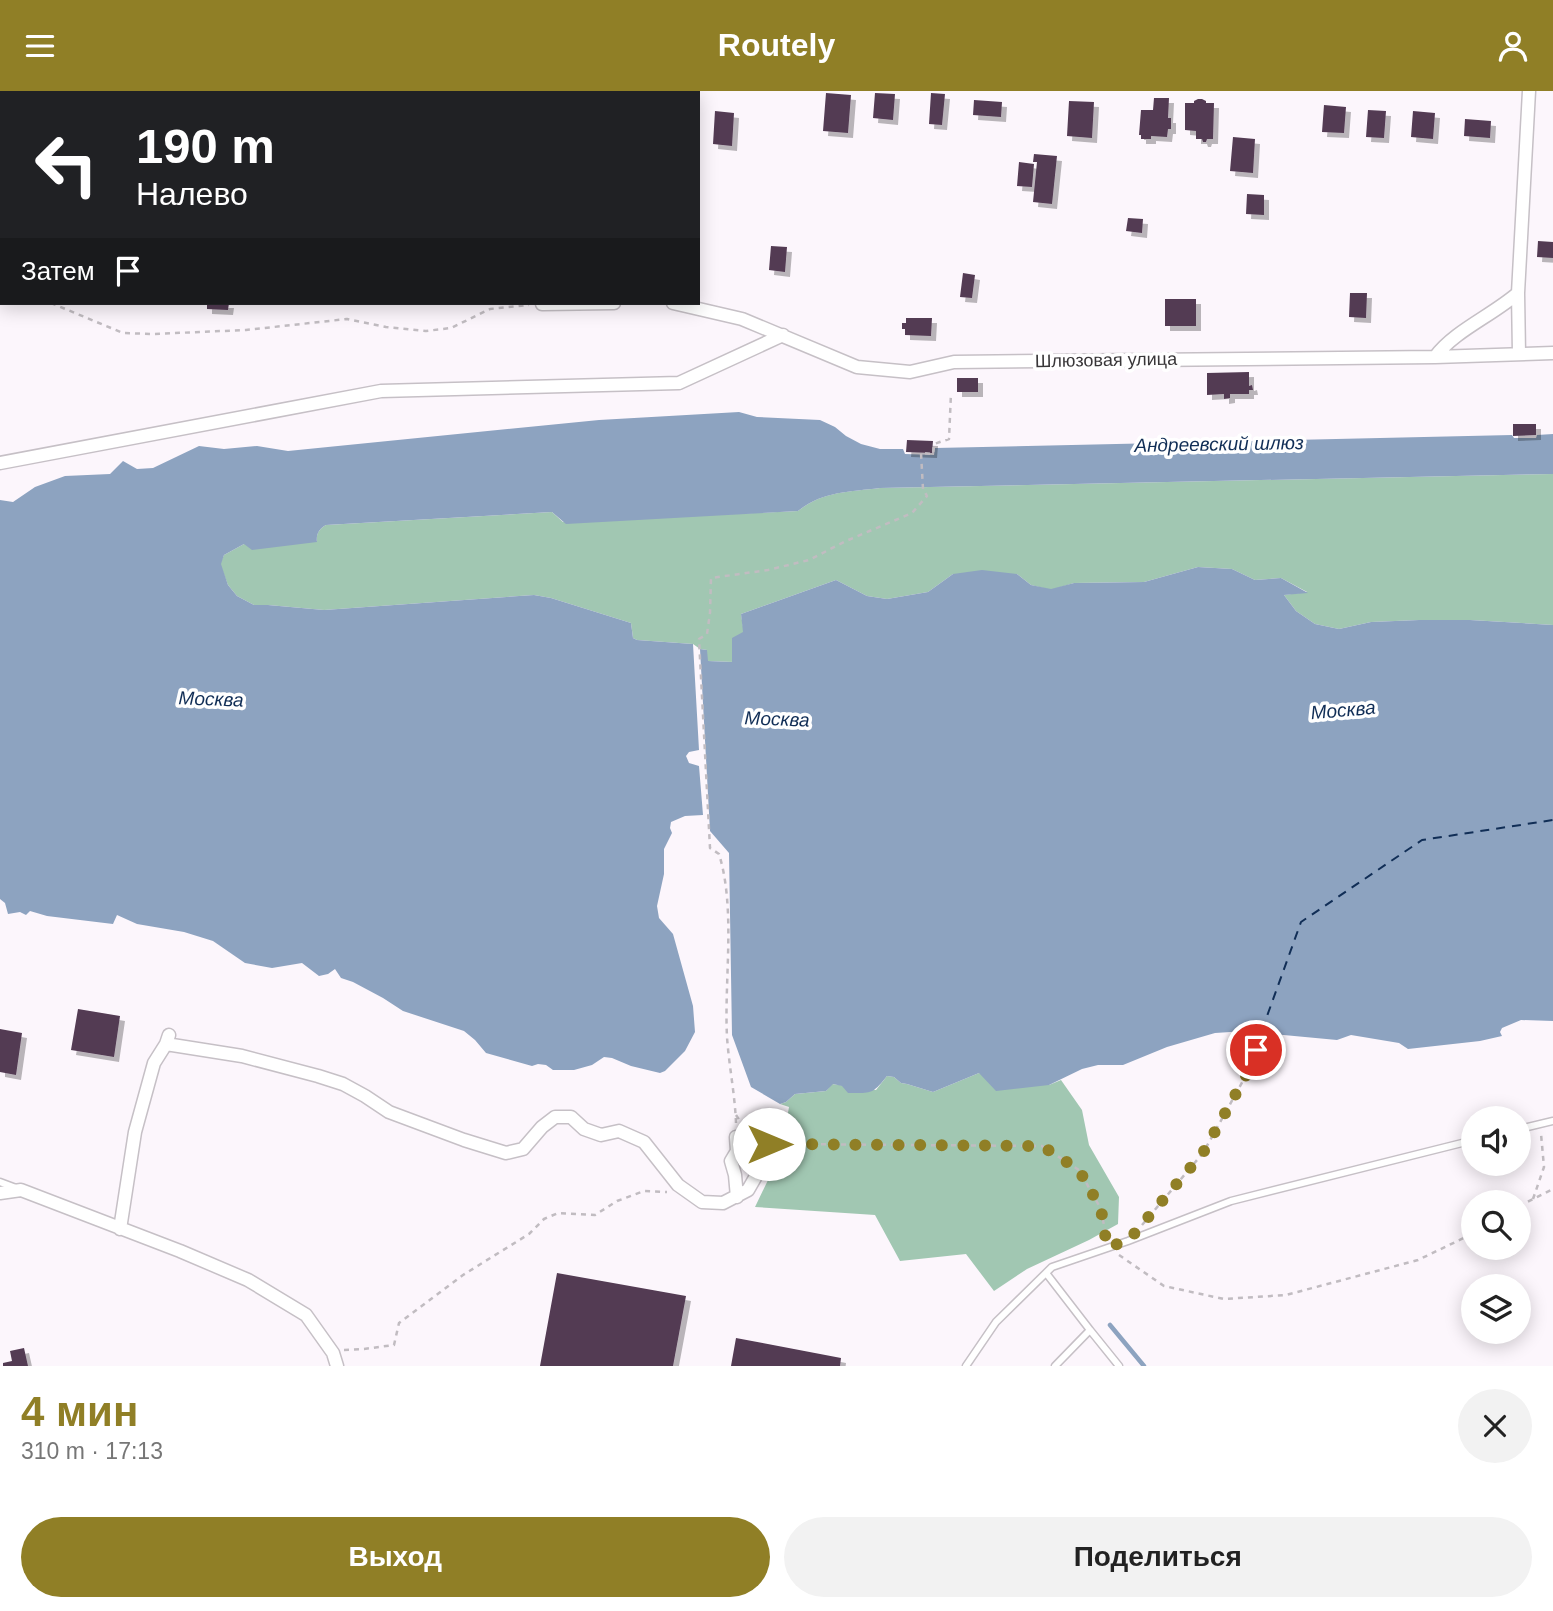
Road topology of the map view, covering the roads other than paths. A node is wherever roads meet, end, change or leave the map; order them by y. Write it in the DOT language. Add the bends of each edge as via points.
graph roads {
  1 [pos="1529,91"];
  2 [pos="1518,293"];
  3 [pos="682,305"];
  4 [pos="783,335"];
  5 [pos="1553,353"];
  6 [pos="1518,354"];
  7 [pos="1435,357"];
  8 [pos="0,463"];
  9 [pos="1553,1121"];
  10 [pos="1531,1126"];
  11 [pos="1461,1143"];
  12 [pos="0,1182"];
  13 [pos="22,1190"];
  14 [pos="0,1193"];
  15 [pos="737,1197"];
  16 [pos="120,1229"];
  17 [pos="1046,1273"];
  18 [pos="1090,1330"];
  19 [pos="337,1366"];
  20 [pos="966,1366"];
  21 [pos="1055,1366"];
  22 [pos="1119,1366"];
  1 -- 2 [label="street"];
  2 -- 6 [label="street"];
  2 -- 7 [label="street" via="1444,345"];
  3 -- 4 [label="street, Шлюзовая улица" via="742,319"];
  4 -- 7 [label="street, Шлюзовая улица" via="856,367 910,372 954,362"];
  4 -- 8 [label="street" via="679,383 381,391"];
  5 -- 6 [label="street, Шлюзовая улица"];
  6 -- 7 [label="street, Шлюзовая улица"];
  9 -- 10 [label="lane"];
  11 -- 17 [label="lane" via="1231,1201"];
  12 -- 13 [label="lane"];
  13 -- 14 [label="street"];
  13 -- 16 [label="street"];
  15 -- 15 [label="street" via="748,1190 763,1164 754,1137 731,1161"];
  15 -- 16 [label="street" via="723,1203 702,1202 678,1185 644,1142 619,1131 601,1135 584,1129 572,1117 555,1117 523,1149 506,1153 389,1112 343,1084 168,1040 154,1063 135,1132"];
  16 -- 19 [label="street" via="248,1280 306,1315"];
  17 -- 18 [label="lane"];
  17 -- 20 [label="lane" via="996,1322"];
  18 -- 21 [label="lane"];
  18 -- 22 [label="lane"];
}
